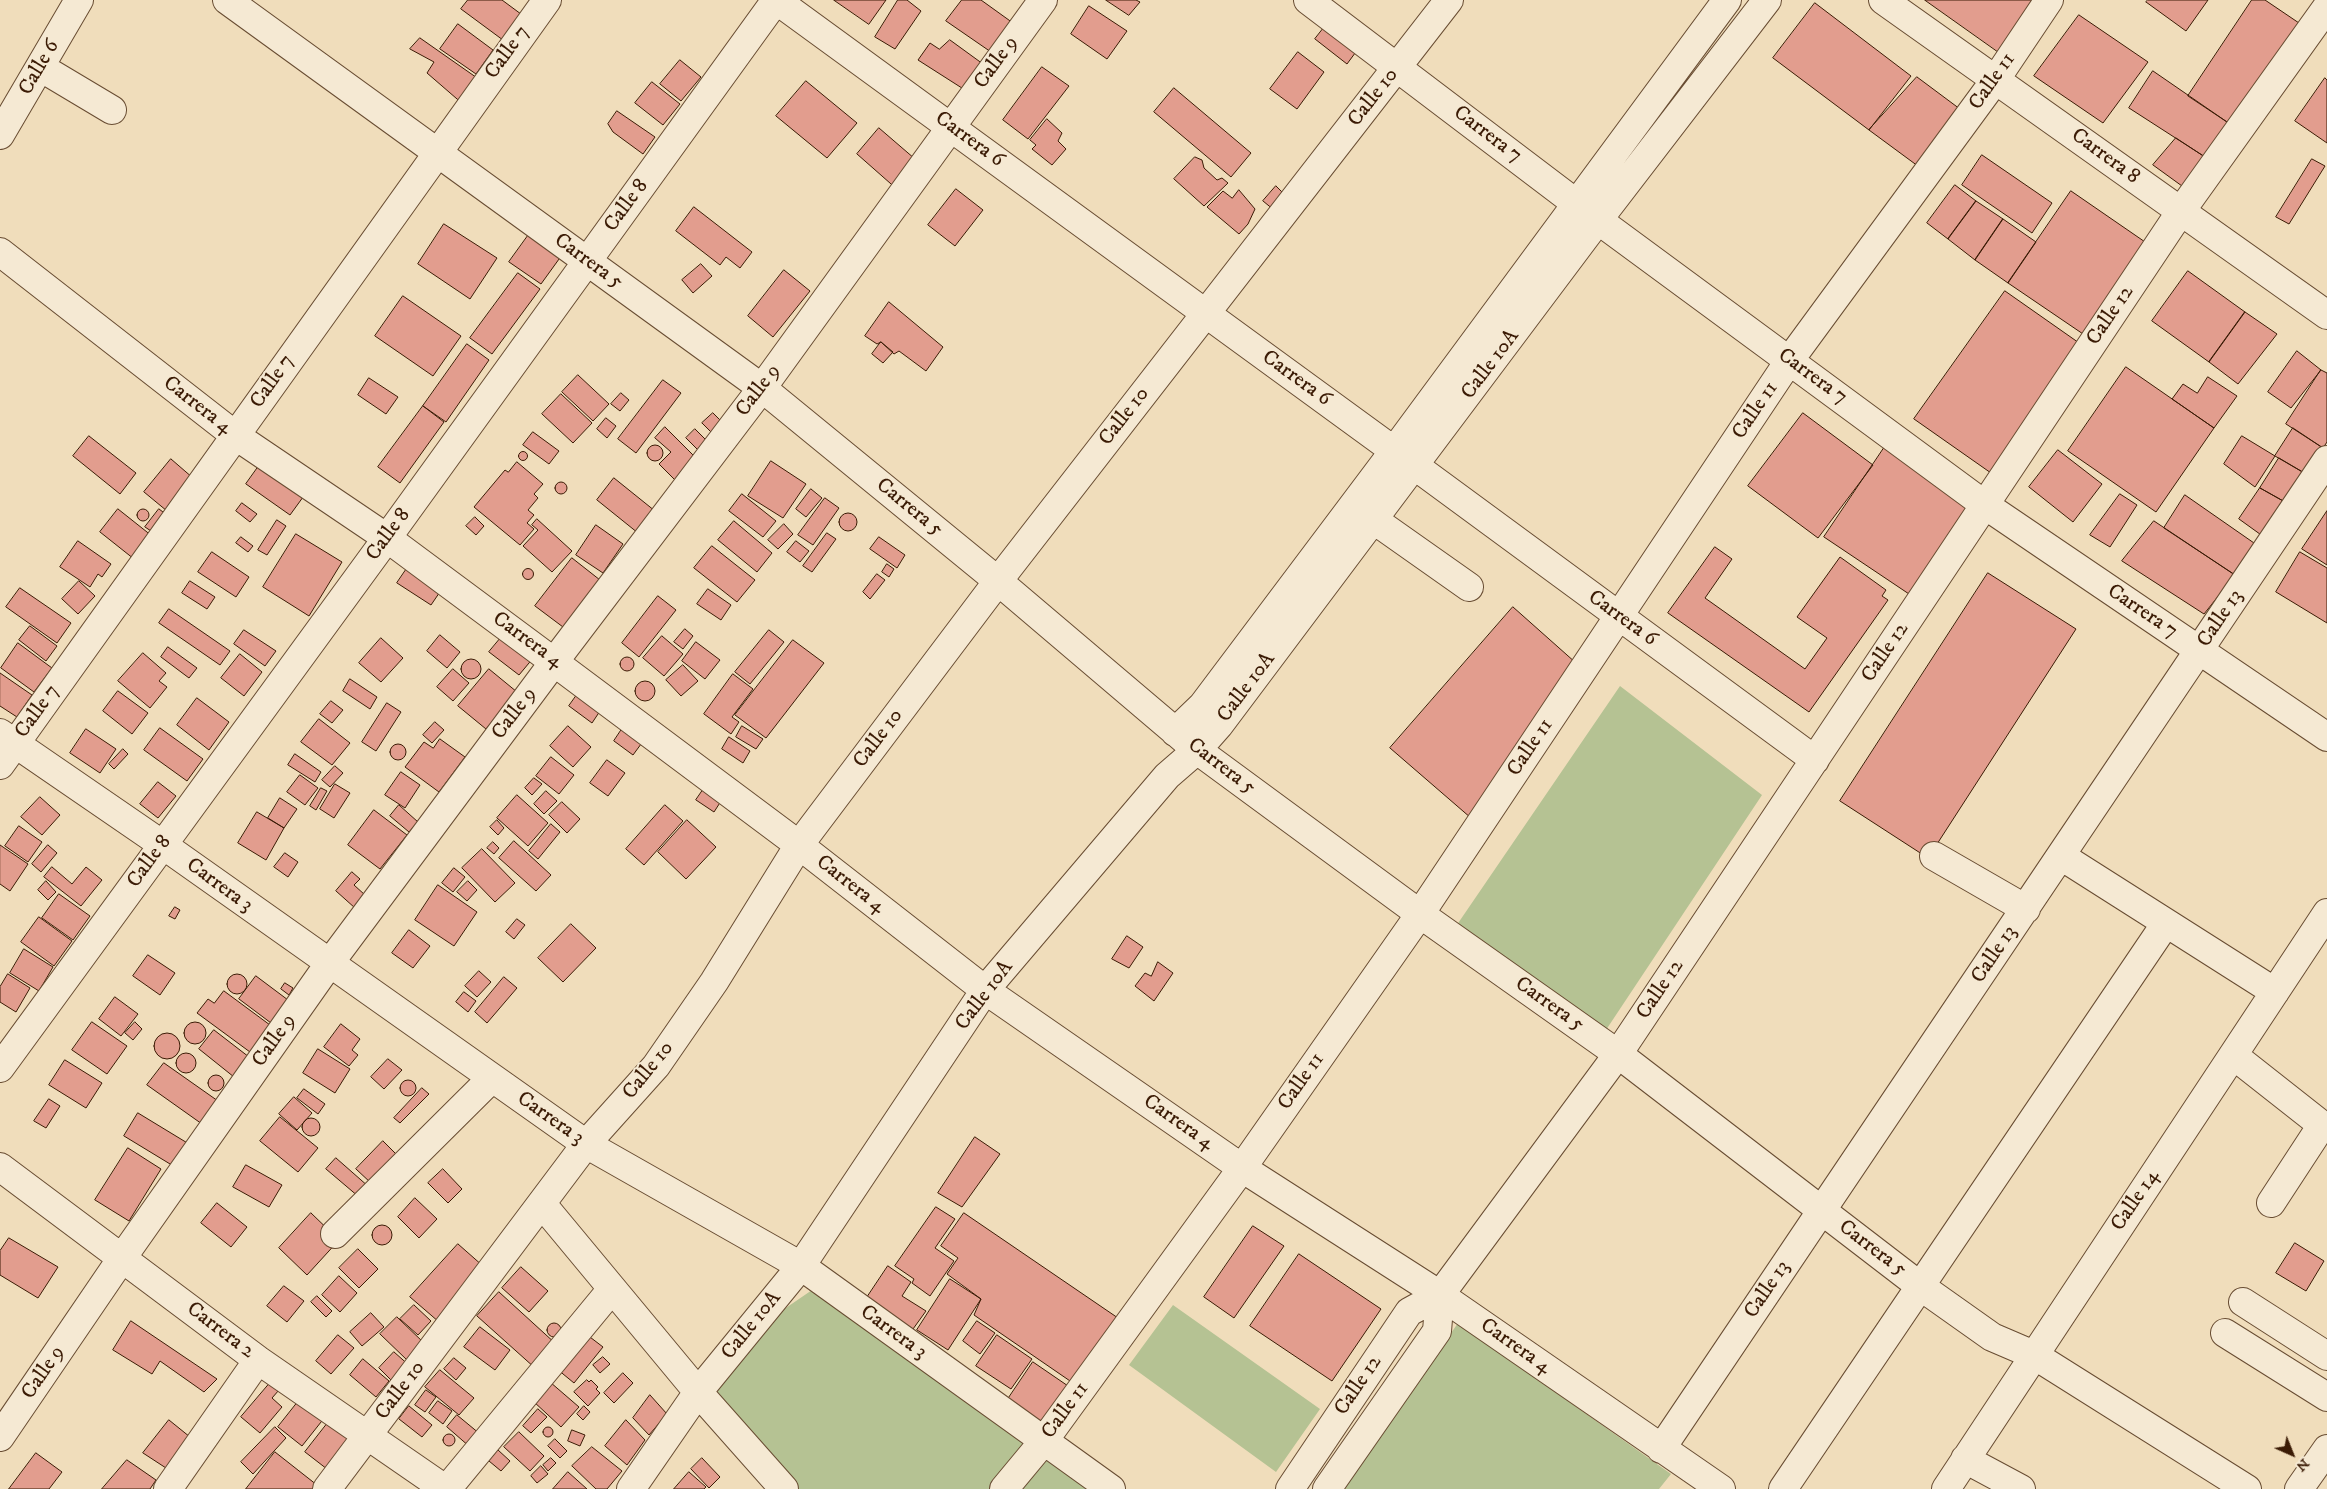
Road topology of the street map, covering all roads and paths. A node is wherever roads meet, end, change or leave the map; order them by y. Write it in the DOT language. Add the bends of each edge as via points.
graph roads {
  1 [pos="79,0"];
  2 [pos="227,0"];
  3 [pos="547,0"];
  4 [pos="776,0"];
  5 [pos="1043,0"];
  6 [pos="1308,0"];
  7 [pos="1449,0"];
  8 [pos="1728,0"];
  9 [pos="1767,0"];
  10 [pos="1883,0"];
  11 [pos="2049,0"];
  12 [pos="2327,7"];
  13 [pos="40,67"];
  14 [pos="1397,68"];
  15 [pos="1996,79"];
  16 [pos="112,110"];
  17 [pos="950,127"];
  18 [pos="0,135"];
  19 [pos="436,152"];
  20 [pos="1577,203"];
  21 [pos="2181,211"];
  22 [pos="1598,220"];
  23 [pos="0,252"];
  24 [pos="587,261"];
  25 [pos="1205,314"];
  26 [pos="2327,315"];
  27 [pos="1790,361"];
  28 [pos="762,388"];
  29 [pos="236,436"];
  30 [pos="1405,458"];
  31 [pos="2327,460"];
  32 [pos="1985,505"];
  33 [pos="1374,520"];
  34 [pos="387,538"];
  35 [pos="998,581"];
  36 [pos="1469,587"];
  37 [pos="1618,617"];
  38 [pos="2200,651"];
  39 [pos="554,662"];
  40 [pos="1175,732"];
  41 [pos="2327,737"];
  42 [pos="5,747"];
  43 [pos="1197,750"];
  44 [pos="1814,760"];
  45 [pos="162,845"];
  46 [pos="799,845"];
  47 [pos="1934,856"];
  48 [pos="2061,856"];
  49 [pos="2026,909"];
  50 [pos="1420,914"];
  51 [pos="2325,920"];
  52 [pos="2166,923"];
  53 [pos="329,964"];
  54 [pos="986,990"];
  55 [pos="2275,992"];
  56 [pos="1618,1054"];
  57 [pos="2232,1056"];
  58 [pos="0,1068"];
  59 [pos="492,1078"];
  60 [pos="2324,1127"];
  61 [pos="586,1144"];
  62 [pos="0,1167"];
  63 [pos="1242,1168"];
  64 [pos="2271,1203"];
  65 [pos="542,1204"];
  66 [pos="1822,1211"];
  67 [pos="335,1234"];
  68 [pos="122,1258"];
  69 [pos="801,1266"];
  70 [pos="1920,1286"];
  71 [pos="612,1289"];
  72 [pos="1440,1295"];
  73 [pos="2243,1302"];
  74 [pos="2225,1333"];
  75 [pos="2034,1355"];
  76 [pos="2327,1356"];
  77 [pos="258,1360"];
  78 [pos="698,1392"];
  79 [pos="2327,1398"];
  80 [pos="368,1434"];
  81 [pos="0,1438"];
  82 [pos="1043,1442"];
  83 [pos="1661,1449"];
  84 [pos="2327,1449"];
  85 [pos="1965,1459"];
  86 [pos="1688,1480"];
  87 [pos="168,1489"];
  88 [pos="327,1489"];
  89 [pos="446,1489"];
  90 [pos="631,1489"];
  91 [pos="784,1489"];
  92 [pos="1004,1489"];
  93 [pos="1111,1489"];
  94 [pos="1290,1489"];
  95 [pos="1327,1489"];
  96 [pos="1721,1489"];
  97 [pos="1783,1489"];
  98 [pos="1946,1489"];
  99 [pos="2021,1489"];
  100 [pos="2247,1489"];
  101 [pos="2300,1489"];
  1 -- 13 [label="street, Calle 6"];
  2 -- 19 [label="street, Carrera 5"];
  3 -- 19 [label="street, Calle 7"];
  4 -- 17 [label="street, Carrera 6"];
  4 -- 24 [label="street, Calle 8"];
  5 -- 17 [label="street, Calle 9"];
  6 -- 14 [label="street, Carrera 7"];
  7 -- 14 [label="street, Calle 10"];
  8 -- 20 [label="street, Calle 10A"];
  9 -- 22 [label="street, Calle 10A"];
  10 -- 15 [label="street, Carrera 8"];
  11 -- 15 [label="street, Calle 11"];
  12 -- 21 [label="street, Calle 12"];
  13 -- 16 [label="street"];
  13 -- 18 [label="street, Calle 6"];
  14 -- 20 [label="street, Carrera 7"];
  14 -- 25 [label="street, Calle 10"];
  15 -- 21 [label="street, Carrera 8"];
  15 -- 27 [label="street, Calle 11"];
  17 -- 25 [label="street, Carrera 6"];
  17 -- 28 [label="street, Calle 9"];
  19 -- 24 [label="street, Carrera 5"];
  19 -- 29 [label="street, Calle 7"];
  20 -- 22 [label="street, Carrera 7"];
  20 -- 30 [label="street, Calle 10A"];
  21 -- 26 [label="street, Carrera 8"];
  21 -- 32 [label="street, Calle 12"];
  22 -- 27 [label="street, Carrera 7"];
  22 -- 30 [label="street, Calle 10A"];
  23 -- 29 [label="street, Carrera 4"];
  24 -- 28 [label="street, Carrera 5"];
  24 -- 34 [label="street, Calle 8"];
  25 -- 30 [label="street, Carrera 6"];
  25 -- 35 [label="street, Calle 10"];
  27 -- 32 [label="street, Carrera 7"];
  27 -- 37 [label="street, Calle 11"];
  28 -- 35 [label="street, Carrera 5"];
  28 -- 39 [label="street, Calle 9"];
  29 -- 34 [label="street, Carrera 4"];
  29 -- 42 [label="street, Calle 7"];
  30 -- 33 [label="street, Calle 10A"];
  30 -- 37 [label="street, Carrera 6"];
  30 -- 40 [label="street, Calle 10A" via="1203,704"];
  31 -- 38 [label="street, Calle 13"];
  32 -- 38 [label="street, Carrera 7"];
  32 -- 44 [label="street, Calle 12"];
  33 -- 36 [label="street"];
  33 -- 43 [label="street, Calle 10A"];
  34 -- 39 [label="street, Carrera 4"];
  34 -- 45 [label="street, Calle 8"];
  35 -- 40 [label="street, Carrera 5"];
  35 -- 46 [label="street, Calle 10"];
  37 -- 44 [label="street, Carrera 6"];
  37 -- 50 [label="street, Calle 11"];
  38 -- 41 [label="street, Carrera 7"];
  38 -- 48 [label="street, Calle 13"];
  39 -- 46 [label="street, Carrera 4"];
  39 -- 53 [label="street, Calle 9"];
  40 -- 43 [label="street, Carrera 5"];
  42 -- 45 [label="street, Carrera 3"];
  43 -- 50 [label="street, Carrera 5"];
  43 -- 54 [label="street, Calle 10A" via="1167,776"];
  44 -- 56 [label="street, Calle 12"];
  45 -- 53 [label="street, Carrera 3"];
  45 -- 58 [label="street, Calle 8"];
  46 -- 54 [label="street, Carrera 4"];
  46 -- 61 [label="street, Calle 10" via="714,982 656,1066"];
  47 -- 49 [label="street"];
  48 -- 49 [label="street, Calle 13"];
  48 -- 52 [label="street"];
  49 -- 66 [label="street, Calle 13"];
  50 -- 56 [label="street, Carrera 5"];
  50 -- 63 [label="street, Calle 11"];
  51 -- 55 [label="street, Calle 14"];
  52 -- 55 [label="street"];
  52 -- 70 [label="street"];
  53 -- 59 [label="street, Carrera 3"];
  53 -- 68 [label="street, Calle 9"];
  54 -- 63 [label="street, Carrera 4"];
  54 -- 69 [label="street, Calle 10A"];
  55 -- 57 [label="street, Calle 14"];
  56 -- 66 [label="street, Carrera 5"];
  56 -- 72 [label="street, Calle 12"];
  57 -- 60 [label="street"];
  57 -- 75 [label="street, Calle 14"];
  59 -- 61 [label="street, Carrera 3"];
  59 -- 67 [label="street"];
  60 -- 64 [label="street"];
  61 -- 65 [label="street, Calle 10"];
  61 -- 69 [label="street, Carrera 3"];
  62 -- 68 [label="street, Carrera 2"];
  63 -- 72 [label="street, Carrera 4"];
  63 -- 82 [label="street, Calle 11"];
  65 -- 71 [label="street"];
  65 -- 80 [label="street, Calle 10"];
  66 -- 70 [label="street, Carrera 5"];
  66 -- 83 [label="street, Calle 13"];
  68 -- 77 [label="street, Carrera 2"];
  68 -- 81 [label="street, Calle 9"];
  69 -- 78 [label="street, Calle 10A"];
  69 -- 82 [label="street, Carrera 3"];
  70 -- 75 [label="street, Carrera 5" via="1992,1337"];
  70 -- 97 [label="street"];
  71 -- 78 [label="street"];
  71 -- 89 [label="street"];
  72 -- 83 [label="street, Carrera 4"];
  72 -- 94 [label="street, Calle 12" via="1410,1312"];
  72 -- 95 [label="street, Calle 12" via="1437,1331"];
  73 -- 76 [label="street"];
  74 -- 79 [label="street"];
  75 -- 85 [label="street, Calle 14"];
  75 -- 100 [label="street, Carrera 5"];
  77 -- 80 [label="street, Carrera 2"];
  77 -- 87 [label="street"];
  78 -- 90 [label="street, Calle 10A"];
  78 -- 91 [label="street"];
  80 -- 88 [label="street, Calle 10"];
  80 -- 89 [label="street, Carrera 2"];
  82 -- 92 [label="street, Calle 11"];
  82 -- 93 [label="street, Carrera 3"];
  83 -- 86 [label="street, Carrera 4"];
  84 -- 101 [label="street"];
  85 -- 98 [label="street, Calle 14"];
  85 -- 99 [label="street"];
  86 -- 96 [label="street, Carrera 4"];
}
